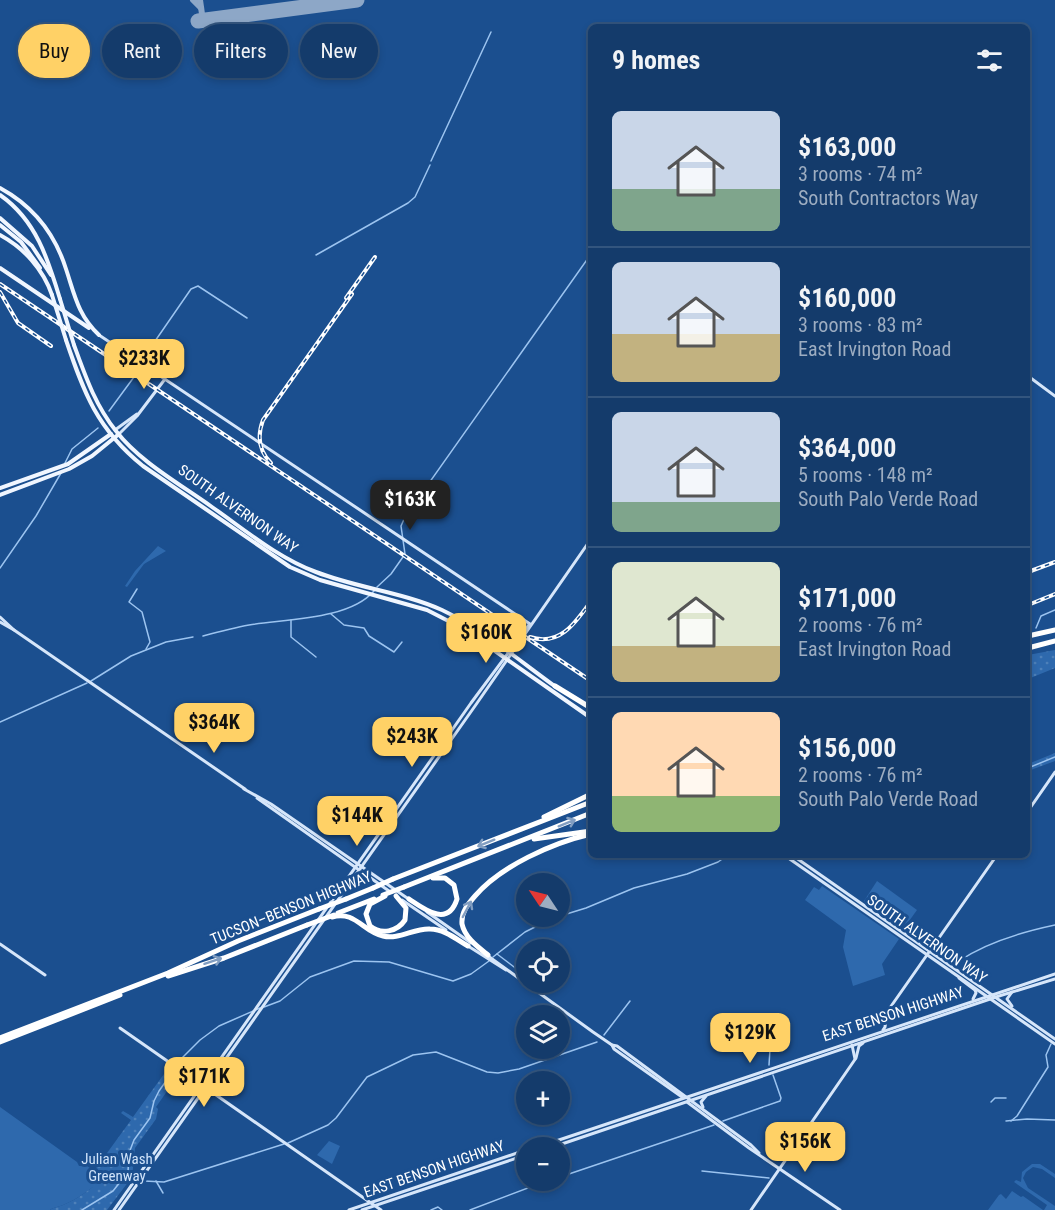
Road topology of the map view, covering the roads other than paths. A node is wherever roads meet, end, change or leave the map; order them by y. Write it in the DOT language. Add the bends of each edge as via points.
graph roads {
  1 [pos="0,188"];
  2 [pos="0,195"];
  3 [pos="0,218"];
  4 [pos="0,225"];
  5 [pos="0,235"];
  6 [pos="0,268"];
  7 [pos="46,279"];
  8 [pos="56,287"];
  9 [pos="99,335"];
  10 [pos="1030,377"];
  11 [pos="165,379"];
  12 [pos="1055,396"];
  13 [pos="117,432"];
  14 [pos="112,436"];
  15 [pos="0,488"];
  16 [pos="0,495"];
  17 [pos="588,543"];
  18 [pos="0,617"];
  19 [pos="520,618"];
  20 [pos="0,622"];
  21 [pos="531,624"];
  22 [pos="14,630"];
  23 [pos="524,630"];
  24 [pos="1055,630"];
  25 [pos="1030,636"];
  26 [pos="1055,641"];
  27 [pos="1030,647"];
  28 [pos="508,656"];
  29 [pos="555,686"];
  30 [pos="588,708"];
  31 [pos="588,716"];
  32 [pos="1055,772"];
  33 [pos="244,789"];
  34 [pos="588,796"];
  35 [pos="588,803"];
  36 [pos="1030,808"];
  37 [pos="279,813"];
  38 [pos="588,814"];
  39 [pos="299,823"];
  40 [pos="517,831"];
  41 [pos="588,832"];
  42 [pos="588,833"];
  43 [pos="788,858"];
  44 [pos="796,858"];
  45 [pos="995,858"];
  46 [pos="360,865"];
  47 [pos="454,868"];
  48 [pos="357,869"];
  49 [pos="411,884"];
  50 [pos="384,896"];
  51 [pos="396,896"];
  52 [pos="409,899"];
  53 [pos="333,916"];
  54 [pos="0,944"];
  55 [pos="468,946"];
  56 [pos="929,952"];
  57 [pos="487,957"];
  58 [pos="946,967"];
  59 [pos="1055,974"];
  60 [pos="45,975"];
  61 [pos="1055,979"];
  62 [pos="1012,992"];
  63 [pos="989,994"];
  64 [pos="996,997"];
  65 [pos="990,998"];
  66 [pos="972,1000"];
  67 [pos="96,1002"];
  68 [pos="932,1016"];
  69 [pos="885,1020"];
  70 [pos="1029,1020"];
  71 [pos="892,1027"];
  72 [pos="120,1028"];
  73 [pos="881,1031"];
  74 [pos="1055,1039"];
  75 [pos="0,1040"];
  76 [pos="864,1041"];
  77 [pos="852,1043"];
  78 [pos="1055,1044"];
  79 [pos="612,1045"];
  80 [pos="854,1061"];
  81 [pos="204,1086"];
  82 [pos="668,1087"];
  83 [pos="711,1093"];
  84 [pos="685,1097"];
  85 [pos="692,1100"];
  86 [pos="687,1101"];
  87 [pos="666,1103"];
  88 [pos="704,1109"];
  89 [pos="608,1126"];
  90 [pos="570,1137"];
  91 [pos="570,1140"];
  92 [pos="516,1153"];
  93 [pos="759,1153"];
  94 [pos="516,1158"];
  95 [pos="780,1168"];
  96 [pos="137,1181"];
  97 [pos="370,1203"];
  98 [pos="375,1206"];
  99 [pos="114,1210"];
  100 [pos="119,1210"];
  101 [pos="349,1210"];
  102 [pos="362,1210"];
  103 [pos="381,1210"];
  104 [pos="751,1210"];
  105 [pos="840,1210"];
  1 -- 9 [label="main road" via="29,209 50,233 80,313"];
  2 -- 8 [label="main road, SOUTH ALVERNON WAY" via="18,209 35,232"];
  3 -- 8 [label="main road" via="32,246"];
  4 -- 7 [label="main road" via="26,248"];
  5 -- 7 [label="main road, SOUTH ALVERNON WAY" via="23,251"];
  6 -- 9 [label="main road"];
  7 -- 14 [label="main road, SOUTH ALVERNON WAY, bridge" via="84,392"];
  8 -- 13 [label="main road, SOUTH ALVERNON WAY, bridge" via="95,398"];
  9 -- 11 [label="main road"];
  10 -- 12 [label="main road"];
  11 -- 13 [label="main road" via="139,413"];
  11 -- 19 [label="main road"];
  13 -- 14 [label="main road"];
  13 -- 28 [label="main road, SOUTH ALVERNON WAY" via="150,462 284,557 315,572 446,612"];
  14 -- 15 [label="main road" via="60,468"];
  14 -- 16 [label="main road" via="92,456 65,471"];
  14 -- 28 [label="main road, SOUTH ALVERNON WAY" via="144,467 277,560 313,577 439,615"];
  17 -- 21 [label="main road"];
  18 -- 22 [label="main road"];
  19 -- 21 [label="main road"];
  19 -- 23 [label="main road"];
  20 -- 22 [label="main road"];
  21 -- 23 [label="main road"];
  21 -- 28 [label="main road"];
  22 -- 33 [label="main road"];
  23 -- 28 [label="main road"];
  24 -- 25 [label="highway"];
  26 -- 27 [label="highway"];
  28 -- 29 [label="main road, SOUTH ALVERNON WAY"];
  28 -- 31 [label="main road, SOUTH ALVERNON WAY"];
  28 -- 46 [label="main road"];
  29 -- 30 [label="highway"];
  32 -- 36 [label="main road"];
  33 -- 37 [label="main road"];
  33 -- 39 [label="main road"];
  34 -- 40 [label="highway"];
  35 -- 40 [label="highway, TUCSON–BENSON HIGHWAY"];
  37 -- 39 [label="main road"];
  37 -- 48 [label="main road"];
  47 -- 38 [label="highway, TUCSON–BENSON HIGHWAY, one-way"];
  39 -- 46 [label="main road"];
  40 -- 67 [label="highway, TUCSON–BENSON HIGHWAY, one-way, bridge" via="238,941"];
  41 -- 47 [label="highway" via="533,839"];
  57 -- 42 [label="highway, one-way" via="468,937 463,925 464,910 476,895 512,865"];
  43 -- 56 [label="main road, SOUTH ALVERNON WAY"];
  44 -- 56 [label="main road, SOUTH ALVERNON WAY"];
  45 -- 56 [label="main road"];
  46 -- 48 [label="main road"];
  46 -- 52 [label="main road"];
  47 -- 49 [label="highway, TUCSON–BENSON HIGHWAY"];
  48 -- 51 [label="main road"];
  48 -- 81 [label="main road"];
  48 -- 81 [label="main road"];
  49 -- 50 [label="highway, TUCSON–BENSON HIGHWAY, bridge"];
  49 -- 52 [label="highway" via="447,878 455,887 457,899 451,910 438,914"];
  50 -- 51 [label="highway" via="366,912 369,924 381,931 396,929 405,920 405,907"];
  50 -- 53 [label="highway, TUCSON–BENSON HIGHWAY"];
  51 -- 55 [label="main road"];
  52 -- 57 [label="main road"];
  53 -- 55 [label="highway" via="350,916 387,937 435,929"];
  67 -- 53 [label="highway, TUCSON–BENSON HIGHWAY, one-way, bridge"];
  54 -- 60 [label="main road"];
  55 -- 57 [label="main road"];
  56 -- 58 [label="main road, SOUTH ALVERNON WAY"];
  56 -- 63 [label="main road, SOUTH ALVERNON WAY"];
  56 -- 69 [label="main road"];
  57 -- 79 [label="main road"];
  58 -- 63 [label="main road, SOUTH ALVERNON WAY"];
  58 -- 66 [label="main road" via="975,990"];
  59 -- 63 [label="main road, EAST BENSON HIGHWAY"];
  61 -- 62 [label="main road, EAST BENSON HIGHWAY"];
  62 -- 64 [label="main road, EAST BENSON HIGHWAY"];
  62 -- 70 [label="main road" via="1008,1002"];
  63 -- 64 [label="main road, SOUTH ALVERNON WAY"];
  63 -- 65 [label="main road, SOUTH ALVERNON WAY"];
  63 -- 66 [label="main road, EAST BENSON HIGHWAY"];
  64 -- 65 [label="main road, EAST BENSON HIGHWAY"];
  64 -- 70 [label="main road, SOUTH ALVERNON WAY"];
  65 -- 68 [label="main road, EAST BENSON HIGHWAY"];
  65 -- 78 [label="main road, SOUTH ALVERNON WAY"];
  66 -- 68 [label="main road, EAST BENSON HIGHWAY"];
  67 -- 75 [label="highway, TUCSON–BENSON HIGHWAY"];
  68 -- 71 [label="main road, EAST BENSON HIGHWAY"];
  68 -- 76 [label="main road, EAST BENSON HIGHWAY"];
  69 -- 71 [label="main road"];
  69 -- 73 [label="main road"];
  70 -- 74 [label="main road, SOUTH ALVERNON WAY"];
  71 -- 73 [label="main road, EAST BENSON HIGHWAY"];
  72 -- 81 [label="main road"];
  73 -- 77 [label="main road, EAST BENSON HIGHWAY"];
  76 -- 77 [label="main road, EAST BENSON HIGHWAY"];
  76 -- 80 [label="main road"];
  77 -- 80 [label="main road"];
  77 -- 83 [label="main road, EAST BENSON HIGHWAY"];
  77 -- 84 [label="main road, EAST BENSON HIGHWAY"];
  79 -- 82 [label="main road"];
  79 -- 84 [label="main road"];
  80 -- 95 [label="main road"];
  81 -- 96 [label="main road"];
  81 -- 96 [label="main road"];
  81 -- 97 [label="main road"];
  82 -- 84 [label="main road"];
  82 -- 87 [label="main road" via="674,1096"];
  83 -- 85 [label="main road, EAST BENSON HIGHWAY"];
  83 -- 88 [label="main road" via="701,1100"];
  84 -- 85 [label="main road"];
  84 -- 86 [label="main road"];
  84 -- 87 [label="main road, EAST BENSON HIGHWAY"];
  85 -- 86 [label="main road, EAST BENSON HIGHWAY"];
  85 -- 88 [label="main road"];
  86 -- 89 [label="main road, EAST BENSON HIGHWAY"];
  86 -- 93 [label="main road"];
  87 -- 89 [label="main road, EAST BENSON HIGHWAY"];
  88 -- 93 [label="main road"];
  89 -- 90 [label="main road, EAST BENSON HIGHWAY"];
  89 -- 91 [label="main road, EAST BENSON HIGHWAY"];
  92 -- 97 [label="main road, EAST BENSON HIGHWAY"];
  93 -- 95 [label="main road"];
  94 -- 98 [label="main road, EAST BENSON HIGHWAY"];
  95 -- 104 [label="main road"];
  95 -- 105 [label="main road"];
  96 -- 99 [label="main road"];
  96 -- 100 [label="main road"];
  97 -- 98 [label="main road"];
  97 -- 101 [label="main road, EAST BENSON HIGHWAY"];
  98 -- 102 [label="main road, EAST BENSON HIGHWAY"];
  98 -- 103 [label="main road"];
}
